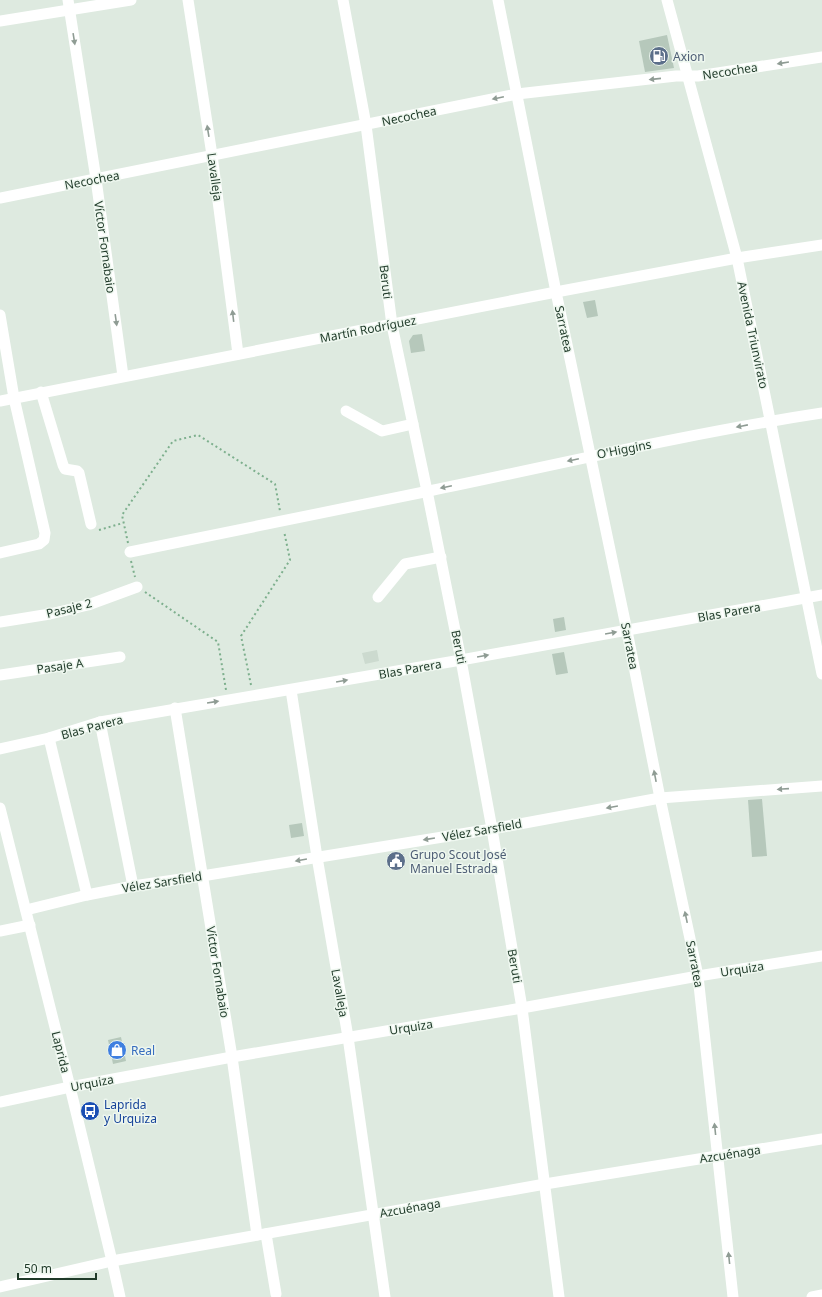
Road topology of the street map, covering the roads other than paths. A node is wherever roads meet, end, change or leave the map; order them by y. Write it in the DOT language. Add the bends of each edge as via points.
graph roads {
  1 [pos="131,0"];
  2 [pos="188,0"];
  3 [pos="343,0"];
  4 [pos="498,0"];
  5 [pos="667,0"];
  6 [pos="69,5"];
  7 [pos="0,21"];
  8 [pos="822,57"];
  9 [pos="687,76"];
  10 [pos="517,94"];
  11 [pos="366,125"];
  12 [pos="212,155"];
  13 [pos="96,179"];
  14 [pos="0,198"];
  15 [pos="822,244"];
  16 [pos="737,258"];
  17 [pos="556,292"];
  18 [pos="0,315"];
  19 [pos="392,325"];
  20 [pos="238,354"];
  21 [pos="123,376"];
  22 [pos="41,392"];
  23 [pos="14,398"];
  24 [pos="0,401"];
  25 [pos="346,411"];
  26 [pos="822,413"];
  27 [pos="770,421"];
  28 [pos="413,424"];
  29 [pos="591,456"];
  30 [pos="427,491"];
  31 [pos="92,527"];
  32 [pos="130,552"];
  33 [pos="0,553"];
  34 [pos="440,557"];
  35 [pos="137,587"];
  36 [pos="822,595"];
  37 [pos="378,597"];
  38 [pos="806,598"];
  39 [pos="0,622"];
  40 [pos="627,631"];
  41 [pos="120,657"];
  42 [pos="461,660"];
  43 [pos="822,674"];
  44 [pos="0,675"];
  45 [pos="291,690"];
  46 [pos="175,708"];
  47 [pos="100,722"];
  48 [pos="49,738"];
  49 [pos="0,748"];
  50 [pos="822,786"];
  51 [pos="660,798"];
  52 [pos="0,808"];
  53 [pos="492,829"];
  54 [pos="317,857"];
  55 [pos="202,876"];
  56 [pos="133,886"];
  57 [pos="87,895"];
  58 [pos="26,910"];
  59 [pos="30,924"];
  60 [pos="0,931"];
  61 [pos="822,956"];
  62 [pos="698,976"];
  63 [pos="522,1008"];
  64 [pos="348,1037"];
  65 [pos="232,1057"];
  66 [pos="70,1087"];
  67 [pos="0,1102"];
  68 [pos="822,1139"];
  69 [pos="718,1156"];
  70 [pos="545,1184"];
  71 [pos="374,1215"];
  72 [pos="262,1235"];
  73 [pos="112,1261"];
  74 [pos="0,1287"];
  75 [pos="276,1294"];
  76 [pos="822,1295"];
  77 [pos="120,1297"];
  78 [pos="385,1297"];
  79 [pos="559,1297"];
  80 [pos="733,1297"];
  81 [pos="812,1297"];
  1 -- 6 [label="street"];
  12 -- 2 [label="street, Lavalleja, one-way"];
  3 -- 11 [label="street, Beruti"];
  4 -- 10 [label="street, Sarratea"];
  5 -- 9 [label="street, Avenida Triunvirato"];
  6 -- 7 [label="street"];
  6 -- 13 [label="street, Víctor Fornabaio, one-way"];
  8 -- 9 [label="street, Necochea, one-way"];
  9 -- 10 [label="street, Necochea, one-way"];
  9 -- 16 [label="street, Avenida Triunvirato"];
  10 -- 11 [label="street, Necochea, one-way"];
  10 -- 17 [label="street, Sarratea"];
  11 -- 12 [label="street, Necochea"];
  11 -- 19 [label="street, Beruti"];
  12 -- 13 [label="street, Necochea"];
  20 -- 12 [label="street, Lavalleja, one-way"];
  13 -- 14 [label="street, Necochea"];
  13 -- 21 [label="street, Víctor Fornabaio, one-way"];
  15 -- 16 [label="street, Martín Rodríguez"];
  16 -- 17 [label="street, Martín Rodríguez"];
  16 -- 27 [label="street, Avenida Triunvirato"];
  17 -- 19 [label="street, Martín Rodríguez"];
  17 -- 29 [label="street, Sarratea"];
  18 -- 23 [label="street"];
  19 -- 20 [label="street, Martín Rodríguez"];
  19 -- 28 [label="street, Beruti"];
  20 -- 21 [label="street, Martín Rodríguez"];
  21 -- 22 [label="street, Martín Rodríguez"];
  22 -- 23 [label="street, Martín Rodríguez"];
  22 -- 31 [label="street" via="65,469 79,473"];
  23 -- 24 [label="street, Martín Rodríguez"];
  23 -- 33 [label="street" via="45,533 44,540 39,544"];
  25 -- 28 [label="street" via="382,431"];
  26 -- 27 [label="street, O'Higgins"];
  27 -- 29 [label="street, O'Higgins, one-way"];
  27 -- 38 [label="street, Avenida Triunvirato"];
  28 -- 30 [label="street, Beruti"];
  29 -- 30 [label="street, O'Higgins, one-way"];
  29 -- 40 [label="street, Sarratea"];
  30 -- 32 [label="street, O'Higgins"];
  30 -- 34 [label="street, Beruti"];
  34 -- 37 [label="street" via="405,564"];
  34 -- 42 [label="street, Beruti"];
  35 -- 39 [label="street, Pasaje 2" via="88,605"];
  36 -- 38 [label="street, Blas Parera"];
  38 -- 40 [label="street, Blas Parera"];
  38 -- 43 [label="street, Avenida Triunvirato"];
  42 -- 40 [label="street, Blas Parera, one-way"];
  51 -- 40 [label="street, Sarratea, one-way"];
  41 -- 44 [label="street, Pasaje A"];
  45 -- 42 [label="street, Blas Parera, one-way"];
  42 -- 53 [label="street, Beruti"];
  46 -- 45 [label="street, Blas Parera, one-way"];
  45 -- 54 [label="street, Lavalleja"];
  46 -- 47 [label="street, Blas Parera"];
  46 -- 55 [label="street, Víctor Fornabaio"];
  47 -- 48 [label="street, Blas Parera"];
  47 -- 56 [label="street"];
  48 -- 49 [label="street, Blas Parera"];
  48 -- 57 [label="street"];
  50 -- 51 [label="street, Vélez Sarsfield, one-way"];
  51 -- 53 [label="street, Vélez Sarsfield, one-way"];
  62 -- 51 [label="street, Sarratea, one-way"];
  52 -- 58 [label="street, Laprida"];
  53 -- 54 [label="street, Vélez Sarsfield, one-way"];
  53 -- 63 [label="street, Beruti"];
  54 -- 55 [label="street, Vélez Sarsfield, one-way"];
  54 -- 64 [label="street, Lavalleja"];
  55 -- 56 [label="street, Vélez Sarsfield"];
  55 -- 65 [label="street, Víctor Fornabaio"];
  56 -- 57 [label="street, Vélez Sarsfield"];
  57 -- 58 [label="street, Vélez Sarsfield"];
  58 -- 59 [label="street, Laprida"];
  59 -- 60 [label="street"];
  59 -- 66 [label="street, Laprida"];
  61 -- 62 [label="street, Urquiza"];
  62 -- 63 [label="street, Urquiza"];
  69 -- 62 [label="street, Sarratea, one-way"];
  63 -- 64 [label="street, Urquiza"];
  63 -- 70 [label="street, Beruti"];
  64 -- 65 [label="street, Urquiza"];
  64 -- 71 [label="street, Lavalleja"];
  65 -- 66 [label="street, Urquiza"];
  65 -- 72 [label="street, Víctor Fornabaio"];
  66 -- 67 [label="street, Urquiza"];
  66 -- 73 [label="street, Laprida"];
  68 -- 69 [label="street, Azcuénaga"];
  69 -- 70 [label="street, Azcuénaga"];
  80 -- 69 [label="street, Sarratea, one-way"];
  70 -- 71 [label="street, Azcuénaga"];
  70 -- 79 [label="street, Beruti"];
  71 -- 72 [label="street, Azcuénaga"];
  71 -- 78 [label="street, Lavalleja"];
  72 -- 73 [label="street, Azcuénaga"];
  72 -- 75 [label="street, Víctor Fornabaio"];
  73 -- 74 [label="street, Azcuénaga"];
  73 -- 77 [label="street, Laprida"];
  76 -- 81 [label="street"];
}
